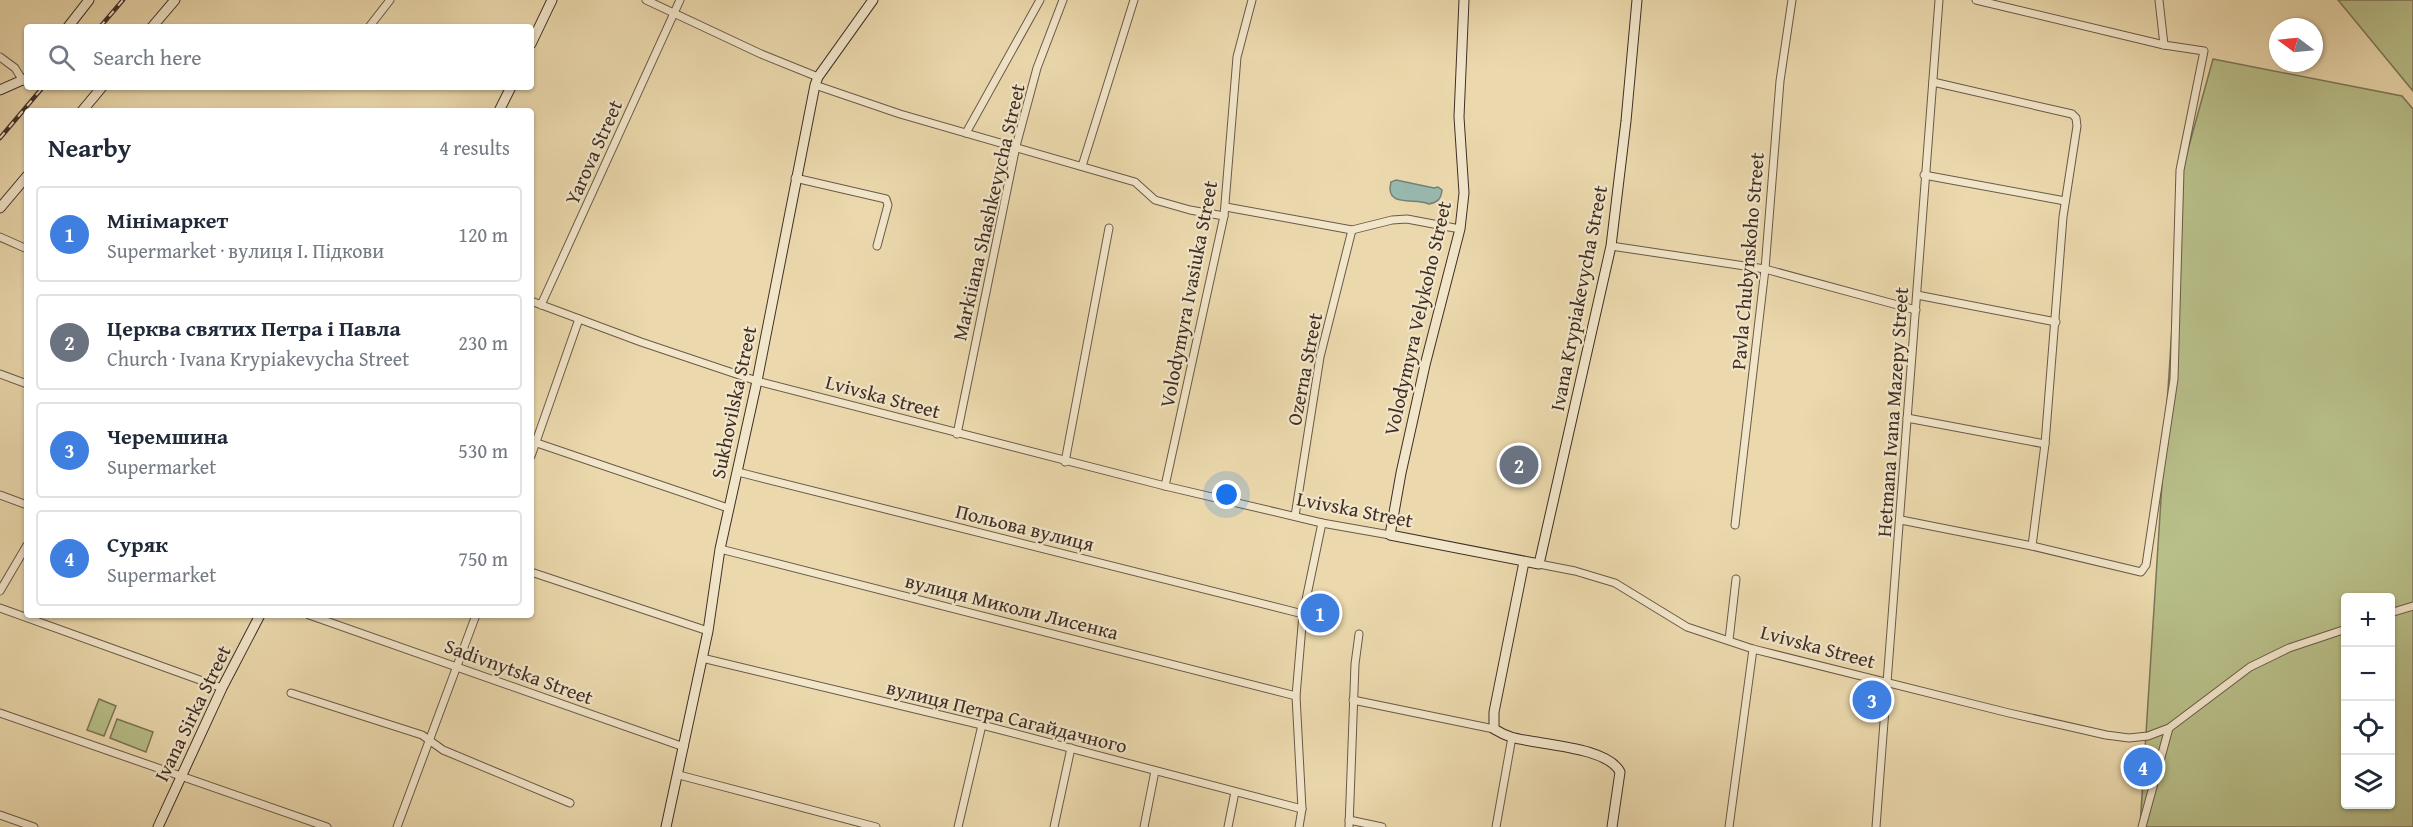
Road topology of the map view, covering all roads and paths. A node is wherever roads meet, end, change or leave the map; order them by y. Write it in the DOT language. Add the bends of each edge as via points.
graph roads {
  1 [pos="89,0"];
  2 [pos="175,0"];
  3 [pos="390,0"];
  4 [pos="552,0"];
  5 [pos="646,0"];
  6 [pos="680,0"];
  7 [pos="873,0"];
  8 [pos="1040,0"];
  9 [pos="1063,0"];
  10 [pos="1134,0"];
  11 [pos="1252,0"];
  12 [pos="1464,0"];
  13 [pos="1637,0"];
  14 [pos="1792,0"];
  15 [pos="1938,0"];
  16 [pos="1977,0"];
  17 [pos="2159,0"];
  18 [pos="674,13"];
  19 [pos="70,24"];
  20 [pos="155,24"];
  21 [pos="371,24"];
  22 [pos="534,38"];
  23 [pos="2164,45"];
  24 [pos="0,57"];
  25 [pos="24,78"];
  26 [pos="24,79"];
  27 [pos="817,81"];
  28 [pos="1933,82"];
  29 [pos="0,90"];
  30 [pos="100,90"];
  31 [pos="509,90"];
  32 [pos="84,108"];
  33 [pos="500,108"];
  34 [pos="966,133"];
  35 [pos="1016,146"];
  36 [pos="1082,166"];
  37 [pos="1924,175"];
  38 [pos="795,178"];
  39 [pos="24,180"];
  40 [pos="2065,201"];
  41 [pos="1226,207"];
  42 [pos="0,208"];
  43 [pos="1224,216"];
  44 [pos="1109,228"];
  45 [pos="1460,229"];
  46 [pos="1352,230"];
  47 [pos="0,237"];
  48 [pos="878,246"];
  49 [pos="1611,246"];
  50 [pos="24,248"];
  51 [pos="1765,269"];
  52 [pos="1917,295"];
  53 [pos="534,302"];
  54 [pos="541,305"];
  55 [pos="1916,310"];
  56 [pos="579,319"];
  57 [pos="2056,322"];
  58 [pos="0,374"];
  59 [pos="757,381"];
  60 [pos="24,383"];
  61 [pos="1907,418"];
  62 [pos="957,434"];
  63 [pos="534,439"];
  64 [pos="534,442"];
  65 [pos="2045,444"];
  66 [pos="1065,462"];
  67 [pos="738,472"];
  68 [pos="1165,486"];
  69 [pos="0,495"];
  70 [pos="24,504"];
  71 [pos="728,508"];
  72 [pos="1295,516"];
  73 [pos="1901,520"];
  74 [pos="1322,523"];
  75 [pos="1735,525"];
  76 [pos="1390,535"];
  77 [pos="2032,546"];
  78 [pos="24,549"];
  79 [pos="720,549"];
  80 [pos="1524,561"];
  81 [pos="1539,564"];
  82 [pos="534,573"];
  83 [pos="1736,579"];
  84 [pos="0,591"];
  85 [pos="2413,606"];
  86 [pos="0,608"];
  87 [pos="2395,612"];
  88 [pos="1303,614"];
  89 [pos="24,617"];
  90 [pos="28,618"];
  91 [pos="258,618"];
  92 [pos="318,618"];
  93 [pos="475,618"];
  94 [pos="708,631"];
  95 [pos="2341,631"];
  96 [pos="1359,634"];
  97 [pos="1729,640"];
  98 [pos="1753,649"];
  99 [pos="702,658"];
  100 [pos="458,666"];
  101 [pos="1886,683"];
  102 [pos="222,688"];
  103 [pos="291,693"];
  104 [pos="1296,696"];
  105 [pos="1353,700"];
  106 [pos="0,713"];
  107 [pos="982,725"];
  108 [pos="2169,728"];
  109 [pos="1494,729"];
  110 [pos="1512,737"];
  111 [pos="429,740"];
  112 [pos="684,747"];
  113 [pos="1071,748"];
  114 [pos="1155,771"];
  115 [pos="679,775"];
  116 [pos="181,777"];
  117 [pos="1235,792"];
  118 [pos="570,803"];
  119 [pos="1302,809"];
  120 [pos="0,815"];
  121 [pos="1349,823"];
  122 [pos="34,827"];
  123 [pos="158,827"];
  124 [pos="327,827"];
  125 [pos="397,827"];
  126 [pos="666,827"];
  127 [pos="876,827"];
  128 [pos="958,827"];
  129 [pos="1054,827"];
  130 [pos="1144,827"];
  131 [pos="1228,827"];
  132 [pos="1299,827"];
  133 [pos="1382,827"];
  134 [pos="1496,827"];
  135 [pos="1612,827"];
  136 [pos="1729,827"];
  137 [pos="1876,827"];
  138 [pos="2142,827"];
  1 -- 19 [label="street"];
  2 -- 20 [label="street"];
  3 -- 21 [label="street"];
  4 -- 22 [label="street"];
  5 -- 18 [label="street"];
  6 -- 18 [label="street, Yarova Street"];
  7 -- 27 [label="street, Sukhovilska Street"];
  8 -- 34 [label="street"];
  9 -- 35 [label="street, Markiiana Shashkevycha Street" via="1037,68"];
  10 -- 36 [label="street"];
  11 -- 41 [label="street, Volodymyra Ivasiuka Street" via="1237,57"];
  12 -- 45 [label="street, Volodymyra Velykoho Street" via="1459,117 1464,193"];
  13 -- 49 [label="street, Ivana Krypiakevycha Street"];
  14 -- 51 [label="street, Pavla Chubynskoho Street" via="1780,81"];
  15 -- 28 [label="street, Hetmana Ivana Mazepy Street"];
  16 -- 23 [label="street"];
  17 -- 23 [label="street"];
  18 -- 27 [label="street"];
  18 -- 54 [label="street, Yarova Street"];
  23 -- 77 [label="street" via="2204,51 2180,170 2174,379 2146,566 2141,572"];
  24 -- 25 [label="street"];
  26 -- 29 [label="street"];
  27 -- 34 [label="street"];
  27 -- 38 [label="street, Sukhovilska Street"];
  28 -- 37 [label="street, Hetmana Ivana Mazepy Street"];
  28 -- 40 [label="street" via="2074,115 2077,126"];
  30 -- 32 [label="street"];
  31 -- 33 [label="street"];
  34 -- 35 [label="street"];
  35 -- 36 [label="street"];
  35 -- 62 [label="street, Markiiana Shashkevycha Street"];
  36 -- 43 [label="street" via="1135,182 1155,200"];
  37 -- 40 [label="street"];
  37 -- 52 [label="street, Hetmana Ivana Mazepy Street"];
  38 -- 48 [label="street" via="886,199"];
  38 -- 59 [label="street, Sukhovilska Street"];
  39 -- 42 [label="street"];
  40 -- 57 [label="street"];
  41 -- 43 [label="street, Volodymyra Ivasiuka Street"];
  41 -- 46 [label="street"];
  43 -- 68 [label="street, Volodymyra Ivasiuka Street"];
  44 -- 66 [label="street"];
  45 -- 46 [label="street" via="1407,219"];
  45 -- 76 [label="street, Volodymyra Velykoho Street" via="1425,365"];
  46 -- 72 [label="street, Ozerna Street" via="1320,357"];
  47 -- 50 [label="street"];
  49 -- 51 [label="street"];
  49 -- 81 [label="street, Ivana Krypiakevycha Street"];
  51 -- 55 [label="street"];
  51 -- 75 [label="street, Pavla Chubynskoho Street"];
  52 -- 55 [label="street, Hetmana Ivana Mazepy Street"];
  52 -- 57 [label="street"];
  53 -- 54 [label="street, Lvivska Street"];
  54 -- 56 [label="street, Lvivska Street"];
  55 -- 61 [label="street, Hetmana Ivana Mazepy Street"];
  56 -- 59 [label="street, Lvivska Street"];
  56 -- 63 [label="street"];
  57 -- 65 [label="street"];
  58 -- 60 [label="street"];
  59 -- 62 [label="street, Lvivska Street"];
  59 -- 67 [label="street, Sukhovilska Street"];
  61 -- 65 [label="street"];
  61 -- 73 [label="street, Hetmana Ivana Mazepy Street"];
  62 -- 66 [label="street, Lvivska Street"];
  64 -- 71 [label="street"];
  65 -- 77 [label="street"];
  66 -- 68 [label="street, Lvivska Street"];
  67 -- 71 [label="street, Sukhovilska Street"];
  67 -- 88 [label="street, Польова вулиця"];
  68 -- 72 [label="street, Lvivska Street"];
  69 -- 70 [label="street"];
  71 -- 79 [label="street, Sukhovilska Street"];
  72 -- 74 [label="street, Lvivska Street"];
  73 -- 77 [label="street"];
  73 -- 101 [label="street, Hetmana Ivana Mazepy Street"];
  74 -- 76 [label="street, Lvivska Street"];
  74 -- 88 [label="street"];
  76 -- 80 [label="street, Lvivska Street"];
  78 -- 84 [label="street"];
  79 -- 94 [label="street, Sukhovilska Street"];
  79 -- 104 [label="street, вулиця Миколи Лисенка"];
  80 -- 81 [label="street, Lvivska Street"];
  80 -- 109 [label="street" via="1496,700"];
  81 -- 97 [label="street, Lvivska Street" via="1615,583 1687,627"];
  82 -- 94 [label="street"];
  83 -- 97 [label="street"];
  85 -- 87 [label="street"];
  86 -- 89 [label="street"];
  88 -- 104 [label="street"];
  90 -- 102 [label="street"];
  91 -- 102 [label="street, Ivana Sirka Street"];
  92 -- 100 [label="street, Sadivnytska Street"];
  93 -- 100 [label="street"];
  94 -- 99 [label="street, Sukhovilska Street"];
  95 -- 108 [label="street" via="2289,648 2250,667"];
  96 -- 105 [label="street"];
  97 -- 98 [label="street, Lvivska Street"];
  98 -- 101 [label="street, Lvivska Street"];
  98 -- 136 [label="street"];
  99 -- 107 [label="street, вулиця Петра Сагайдачного"];
  99 -- 112 [label="street, Sukhovilska Street"];
  100 -- 111 [label="street"];
  100 -- 112 [label="street, Sadivnytska Street"];
  101 -- 108 [label="street, Lvivska Street" via="2106,735 2139,737"];
  101 -- 137 [label="street, Hetmana Ivana Mazepy Street"];
  102 -- 116 [label="street, Ivana Sirka Street"];
  103 -- 111 [label="street" via="410,730"];
  104 -- 119 [label="street"];
  105 -- 109 [label="street"];
  105 -- 121 [label="street"];
  106 -- 116 [label="street"];
  107 -- 113 [label="street, вулиця Петра Сагайдачного"];
  107 -- 128 [label="street"];
  108 -- 138 [label="street"];
  109 -- 110 [label="street"];
  110 -- 134 [label="street"];
  110 -- 135 [label="street" via="1584,751 1614,762 1620,772"];
  111 -- 118 [label="street" via="443,750"];
  111 -- 125 [label="street"];
  112 -- 115 [label="street, Sukhovilska Street"];
  113 -- 114 [label="street, вулиця Петра Сагайдачного"];
  113 -- 129 [label="street"];
  114 -- 117 [label="street, вулиця Петра Сагайдачного"];
  114 -- 130 [label="street"];
  115 -- 126 [label="street, Sukhovilska Street"];
  115 -- 127 [label="street"];
  116 -- 123 [label="street, Ivana Sirka Street"];
  116 -- 124 [label="street"];
  117 -- 119 [label="street, вулиця Петра Сагайдачного"];
  117 -- 131 [label="street"];
  119 -- 132 [label="street"];
  120 -- 122 [label="street"];
  121 -- 133 [label="street"];
}
